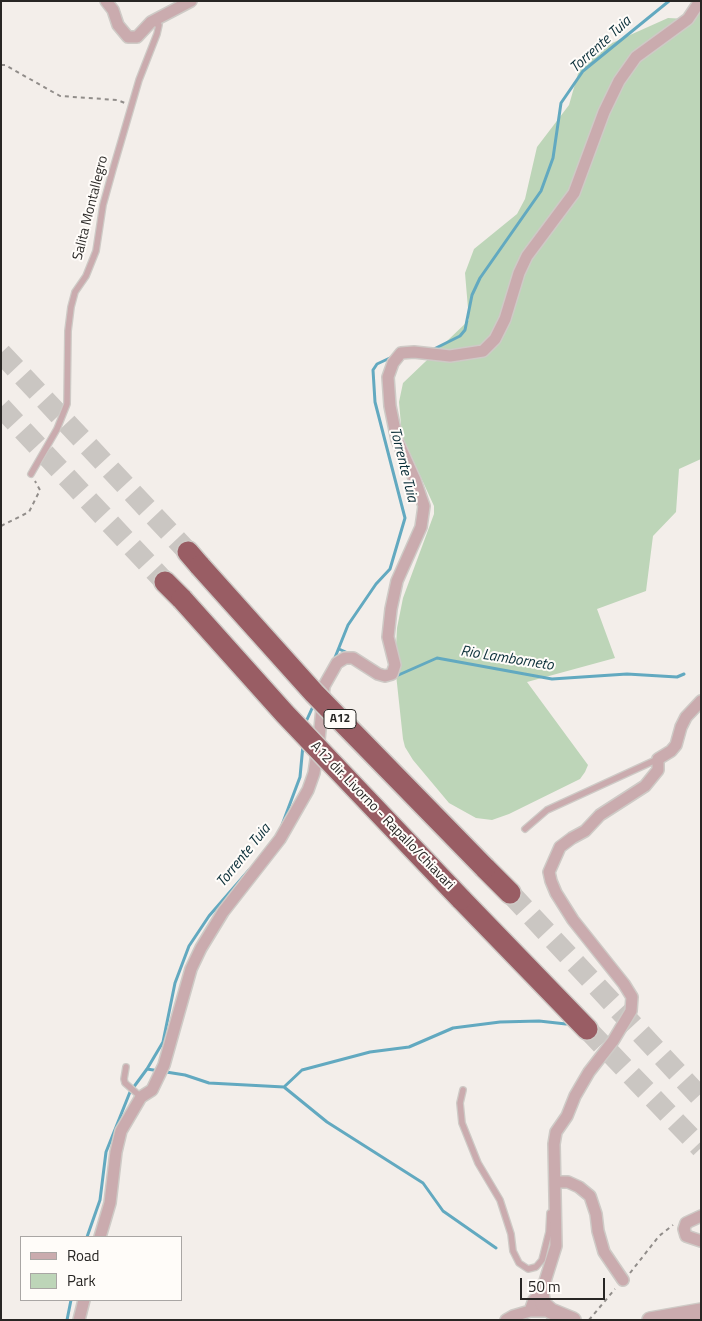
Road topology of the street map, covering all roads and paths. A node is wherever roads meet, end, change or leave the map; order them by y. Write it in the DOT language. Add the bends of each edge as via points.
graph roads {
  1 [pos="106,1"];
  2 [pos="191,1"];
  3 [pos="700,1"];
  4 [pos="151,22"];
  5 [pos="1,65"];
  6 [pos="131,107"];
  7 [pos="31,474"];
  8 [pos="1,526"];
  9 [pos="194,559"];
  10 [pos="165,582"];
  11 [pos="701,701"];
  12 [pos="658,760"];
  13 [pos="525,828"];
  14 [pos="510,893"];
  15 [pos="587,1029"];
  16 [pos="126,1067"];
  17 [pos="463,1090"];
  18 [pos="141,1097"];
  19 [pos="555,1182"];
  20 [pos="555,1203"];
  21 [pos="701,1216"];
  22 [pos="673,1225"];
  23 [pos="100,1236"];
  24 [pos="701,1241"];
  25 [pos="623,1280"];
  26 [pos="541,1294"];
  27 [pos="84,1301"];
  28 [pos="530,1311"];
  29 [pos="550,1311"];
  30 [pos="701,1311"];
  31 [pos="79,1320"];
  32 [pos="506,1320"];
  33 [pos="573,1320"];
  34 [pos="589,1320"];
  35 [pos="650,1320"];
  1 -- 4 [label="street" via="128,37 137,37"];
  2 -- 4 [label="street"];
  3 -- 18 [label="street" via="688,18 636,57 619,81 574,193 526,256 496,339 483,351 450,356 401,353 393,363 388,377 397,440 424,506 421,527 397,581 391,609 388,637 395,665 392,674 378,674 353,658 337,663 324,686 318,748 308,790 280,839 223,912 201,948 191,969 164,1065 152,1090"];
  4 -- 6 [label="lane, Salita Montallegro" via="159,25 157,34"];
  5 -- 6 [label="path" via="60,96 117,100"];
  6 -- 7 [label="lane, Salita Montallegro" via="103,206 96,251 71,307 67,404 57,429"];
  7 -- 8 [label="path" via="40,490 29,512"];
  9 -- 14 [label="highway, A12, bridge" via="314,693"];
  10 -- 15 [label="highway, A12 dir. Livorno - Rapallo/Chiavari / A12, bridge" via="285,714"];
  11 -- 12 [label="street" via="686,717 676,745"];
  12 -- 13 [label="lane" via="546,810"];
  12 -- 19 [label="street" via="658,770 645,786 600,815 560,848 549,872 550,881 573,920 632,997 631,1010 589,1072 556,1132"];
  16 -- 18 [label="lane" via="125,1083"];
  17 -- 20 [label="lane" via="460,1103 462,1123 478,1163 500,1200 513,1251 519,1264 528,1269 536,1267 542,1260 549,1232 550,1207"];
  18 -- 23 [label="street" via="121,1131 110,1203"];
  19 -- 20 [label="street"];
  19 -- 25 [label="street" via="568,1182 590,1196 604,1252"];
  20 -- 26 [label="street" via="556,1246"];
  21 -- 24 [label="street" via="686,1224 684,1229 686,1236"];
  22 -- 25 [label="path" via="659,1236"];
  25 -- 34 [label="path"];
  26 -- 28 [label="street" via="534,1300"];
  26 -- 29 [label="street" via="543,1304"];
  27 -- 31 [label="street"];
  28 -- 29 [label="street"];
  28 -- 32 [label="street"];
  29 -- 33 [label="street"];
  30 -- 35 [label="street"];
}
